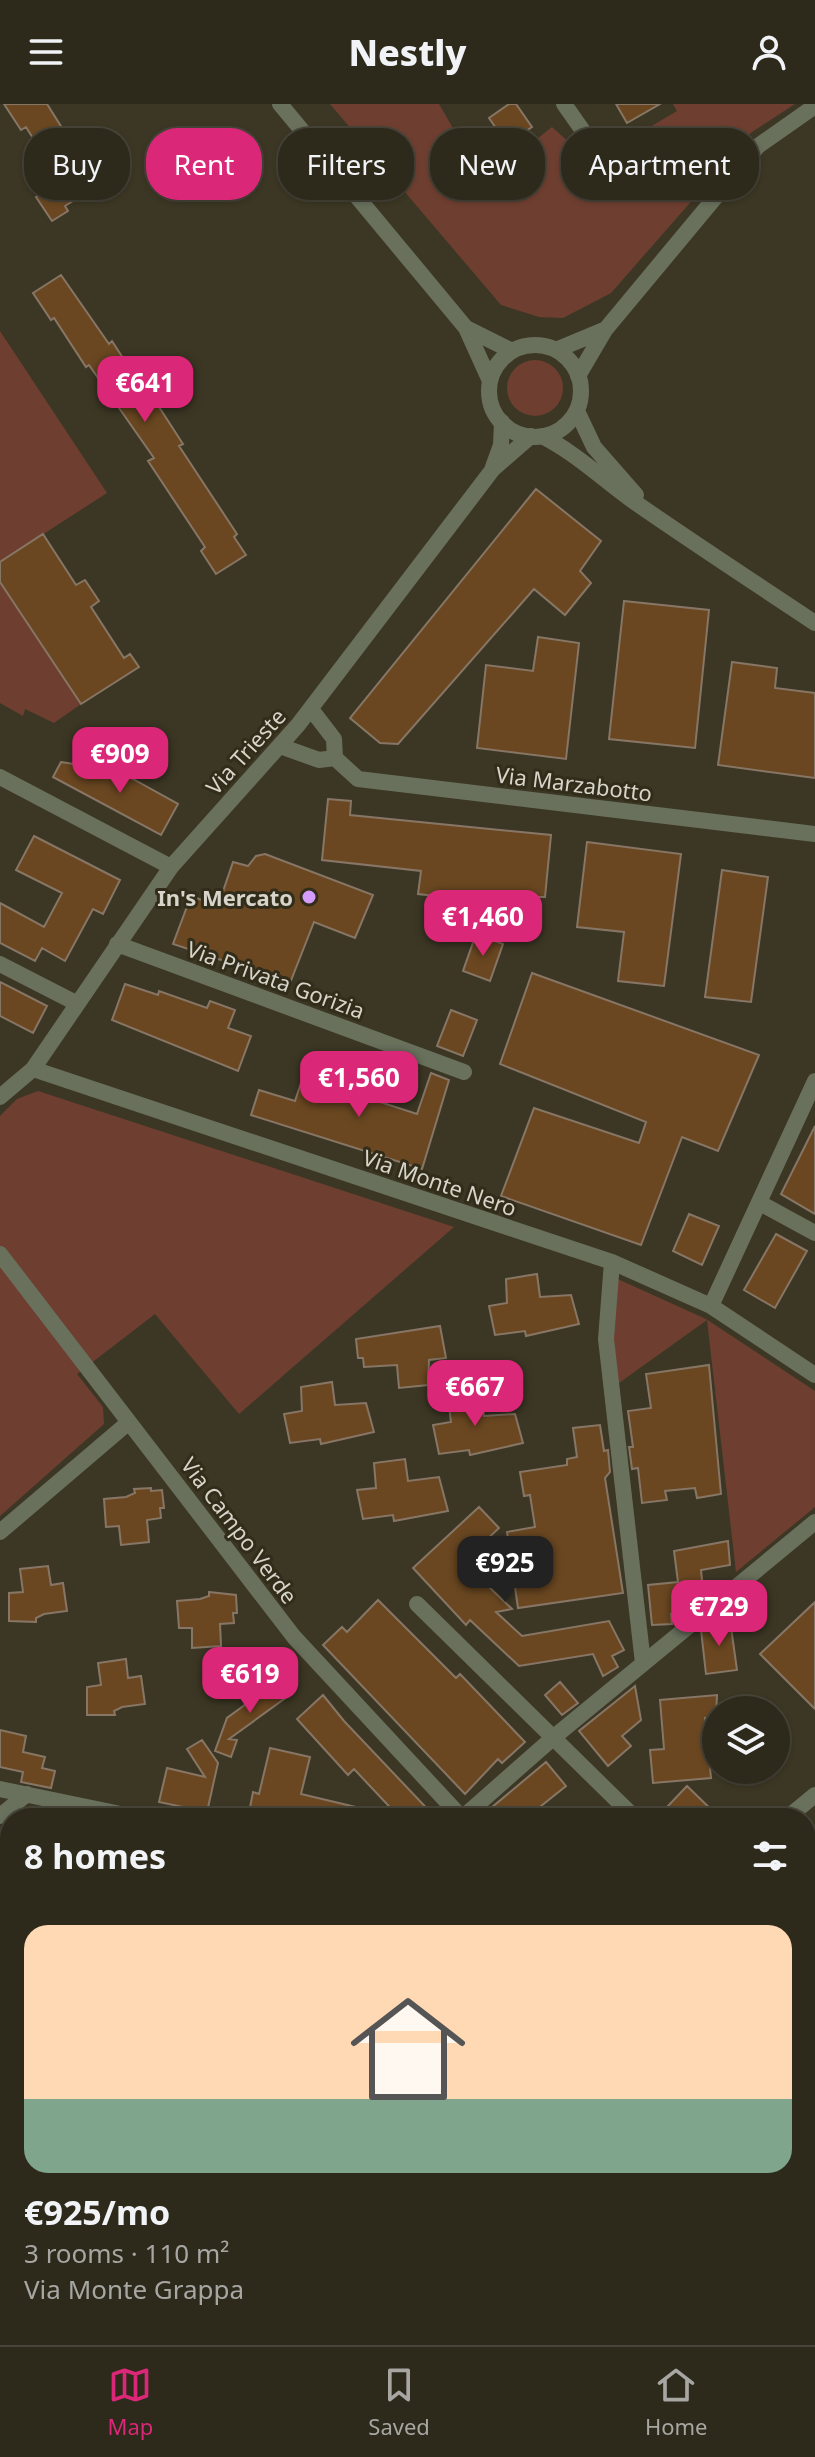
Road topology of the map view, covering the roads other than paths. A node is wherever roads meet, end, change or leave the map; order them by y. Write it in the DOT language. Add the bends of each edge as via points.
graph roads {
  1 [pos="280,104"];
  2 [pos="564,104"];
  3 [pos="815,106"];
  4 [pos="581,128"];
  5 [pos="466,328"];
  6 [pos="605,330"];
  7 [pos="556,350"];
  8 [pos="512,351"];
  9 [pos="578,376"];
  10 [pos="490,381"];
  11 [pos="577,411"];
  12 [pos="502,422"];
  13 [pos="536,436"];
  14 [pos="493,469"];
  15 [pos="656,517"];
  16 [pos="815,623"];
  17 [pos="311,709"];
  18 [pos="280,746"];
  19 [pos="335,758"];
  20 [pos="0,777"];
  21 [pos="815,834"];
  22 [pos="171,867"];
  23 [pos="117,944"];
  24 [pos="0,964"];
  25 [pos="76,1003"];
  26 [pos="33,1069"];
  27 [pos="464,1072"];
  28 [pos="815,1081"];
  29 [pos="0,1097"];
  30 [pos="760,1203"];
  31 [pos="815,1233"];
  32 [pos="0,1254"];
  33 [pos="612,1262"];
  34 [pos="711,1306"];
  35 [pos="815,1375"];
  36 [pos="129,1422"];
  37 [pos="815,1522"];
  38 [pos="0,1532"];
  39 [pos="417,1604"];
  40 [pos="643,1663"];
  41 [pos="554,1737"];
  42 [pos="0,1789"];
  43 [pos="27,1794"];
  44 [pos="815,1795"];
  45 [pos="10,1808"];
  46 [pos="93,1808"];
  47 [pos="453,1808"];
  48 [pos="473,1808"];
  49 [pos="625,1808"];
  50 [pos="799,1808"];
  1 -- 5 [label="street"];
  2 -- 4 [label="street"];
  3 -- 6 [label="street" via="758,146"];
  5 -- 8 [label="street"];
  5 -- 10 [label="street"];
  6 -- 7 [label="street"];
  6 -- 9 [label="street"];
  7 -- 8 [label="street" via="529,345"];
  7 -- 9 [label="street"];
  8 -- 10 [label="street" via="498,363"];
  9 -- 11 [label="street"];
  10 -- 12 [label="street" via="489,398"];
  11 -- 13 [label="street" via="558,430"];
  11 -- 15 [label="street" via="594,447"];
  12 -- 13 [label="street"];
  12 -- 14 [label="street, Via Trieste"];
  13 -- 14 [label="street, Via Trieste"];
  13 -- 15 [label="street" via="566,448"];
  14 -- 17 [label="street, Via Trieste"];
  15 -- 16 [label="street"];
  17 -- 18 [label="street, Via Trieste"];
  17 -- 19 [label="street" via="334,739"];
  18 -- 19 [label="street" via="319,760"];
  18 -- 22 [label="street, Via Trieste"];
  19 -- 21 [label="street, Via Marzabotto" via="358,779"];
  20 -- 22 [label="street"];
  22 -- 23 [label="street, Via Trieste"];
  23 -- 25 [label="street, Via Trieste"];
  23 -- 27 [label="street, Via Privata Gorizia"];
  24 -- 25 [label="street"];
  25 -- 26 [label="street, Via Trieste"];
  26 -- 29 [label="street, Via Trieste"];
  26 -- 33 [label="street, Via Monte Nero"];
  28 -- 30 [label="street"];
  30 -- 31 [label="street"];
  30 -- 34 [label="street"];
  32 -- 36 [label="street, Via Campo Verde"];
  33 -- 34 [label="street, Via Monte Nero"];
  33 -- 40 [label="street" via="606,1339"];
  34 -- 35 [label="street, Via Monte Nero"];
  36 -- 38 [label="street"];
  36 -- 47 [label="street, Via Campo Verde" via="294,1637"];
  37 -- 40 [label="street"];
  39 -- 41 [label="street"];
  40 -- 41 [label="street"];
  41 -- 48 [label="street"];
  41 -- 49 [label="street"];
  42 -- 43 [label="street"];
  43 -- 45 [label="street"];
  43 -- 46 [label="street"];
  44 -- 50 [label="street"];
}
